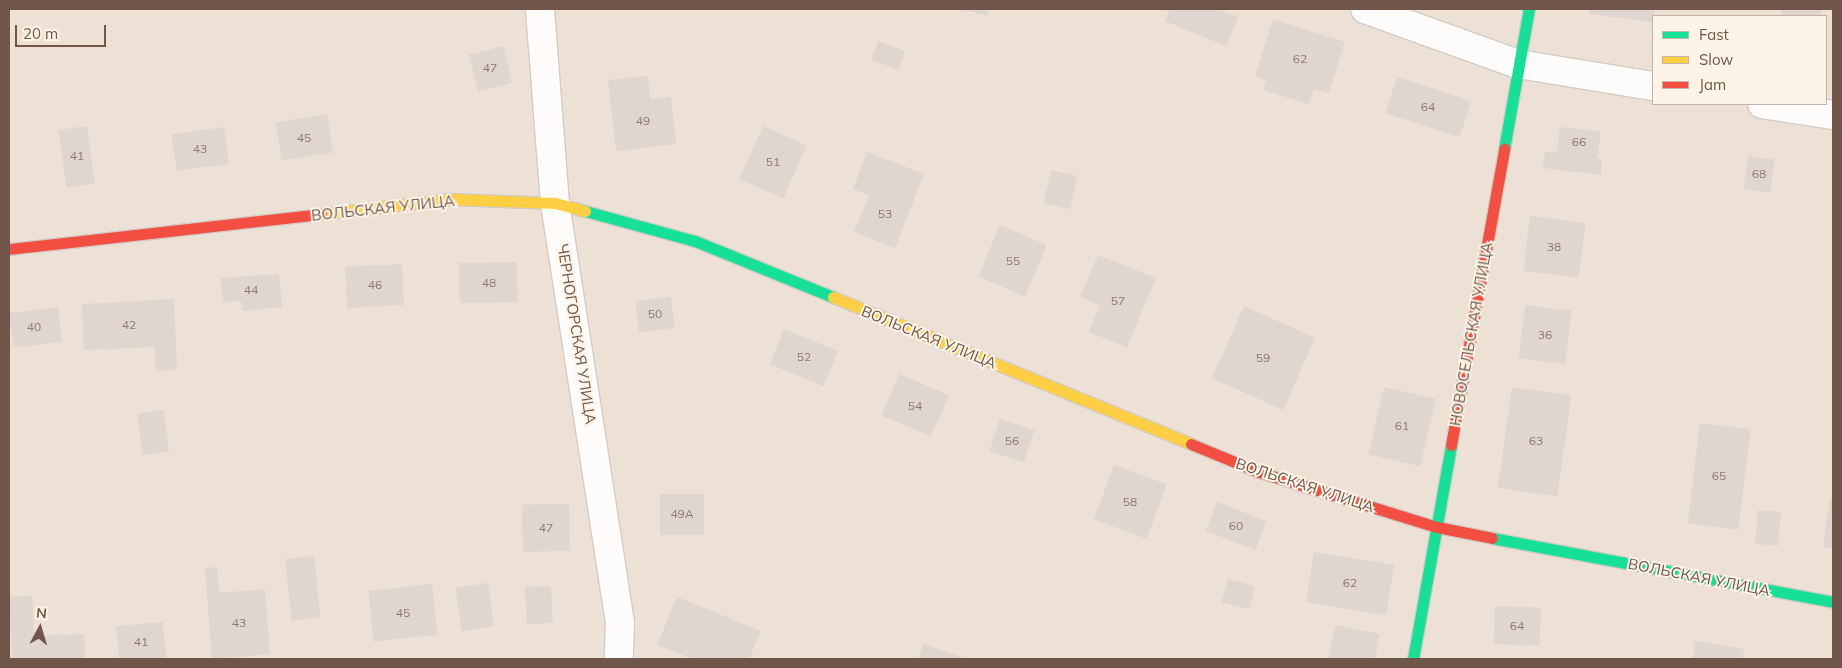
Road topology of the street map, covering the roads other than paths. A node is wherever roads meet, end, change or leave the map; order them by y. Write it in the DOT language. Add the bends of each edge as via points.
graph roads {
  1 [pos="540,9"];
  2 [pos="1365,9"];
  3 [pos="1528,9"];
  4 [pos="1518,64"];
  5 [pos="1652,86"];
  6 [pos="1768,105"];
  7 [pos="1833,115"];
  8 [pos="555,203"];
  9 [pos="9,249"];
  10 [pos="1437,527"];
  11 [pos="1833,602"];
  12 [pos="619,659"];
  13 [pos="1413,659"];
  1 -- 8 [label="street, ЧЕРНОГОРСКАЯ УЛИЦА"];
  2 -- 4 [label="street"];
  3 -- 4 [label="street, НОВОСЕЛЬСКАЯ УЛИЦА"];
  4 -- 5 [label="street"];
  4 -- 10 [label="street, НОВОСЕЛЬСКАЯ УЛИЦА"];
  6 -- 7 [label="street"];
  8 -- 9 [label="street, ВОЛЬСКАЯ УЛИЦА" via="451,199"];
  8 -- 10 [label="street, ВОЛЬСКАЯ УЛИЦА" via="695,242 1259,472"];
  8 -- 12 [label="street, ЧЕРНОГОРСКАЯ УЛИЦА" via="620,622"];
  10 -- 11 [label="street, ВОЛЬСКАЯ УЛИЦА"];
  10 -- 13 [label="street, НОВОСЕЛЬСКАЯ УЛИЦА"];
}
